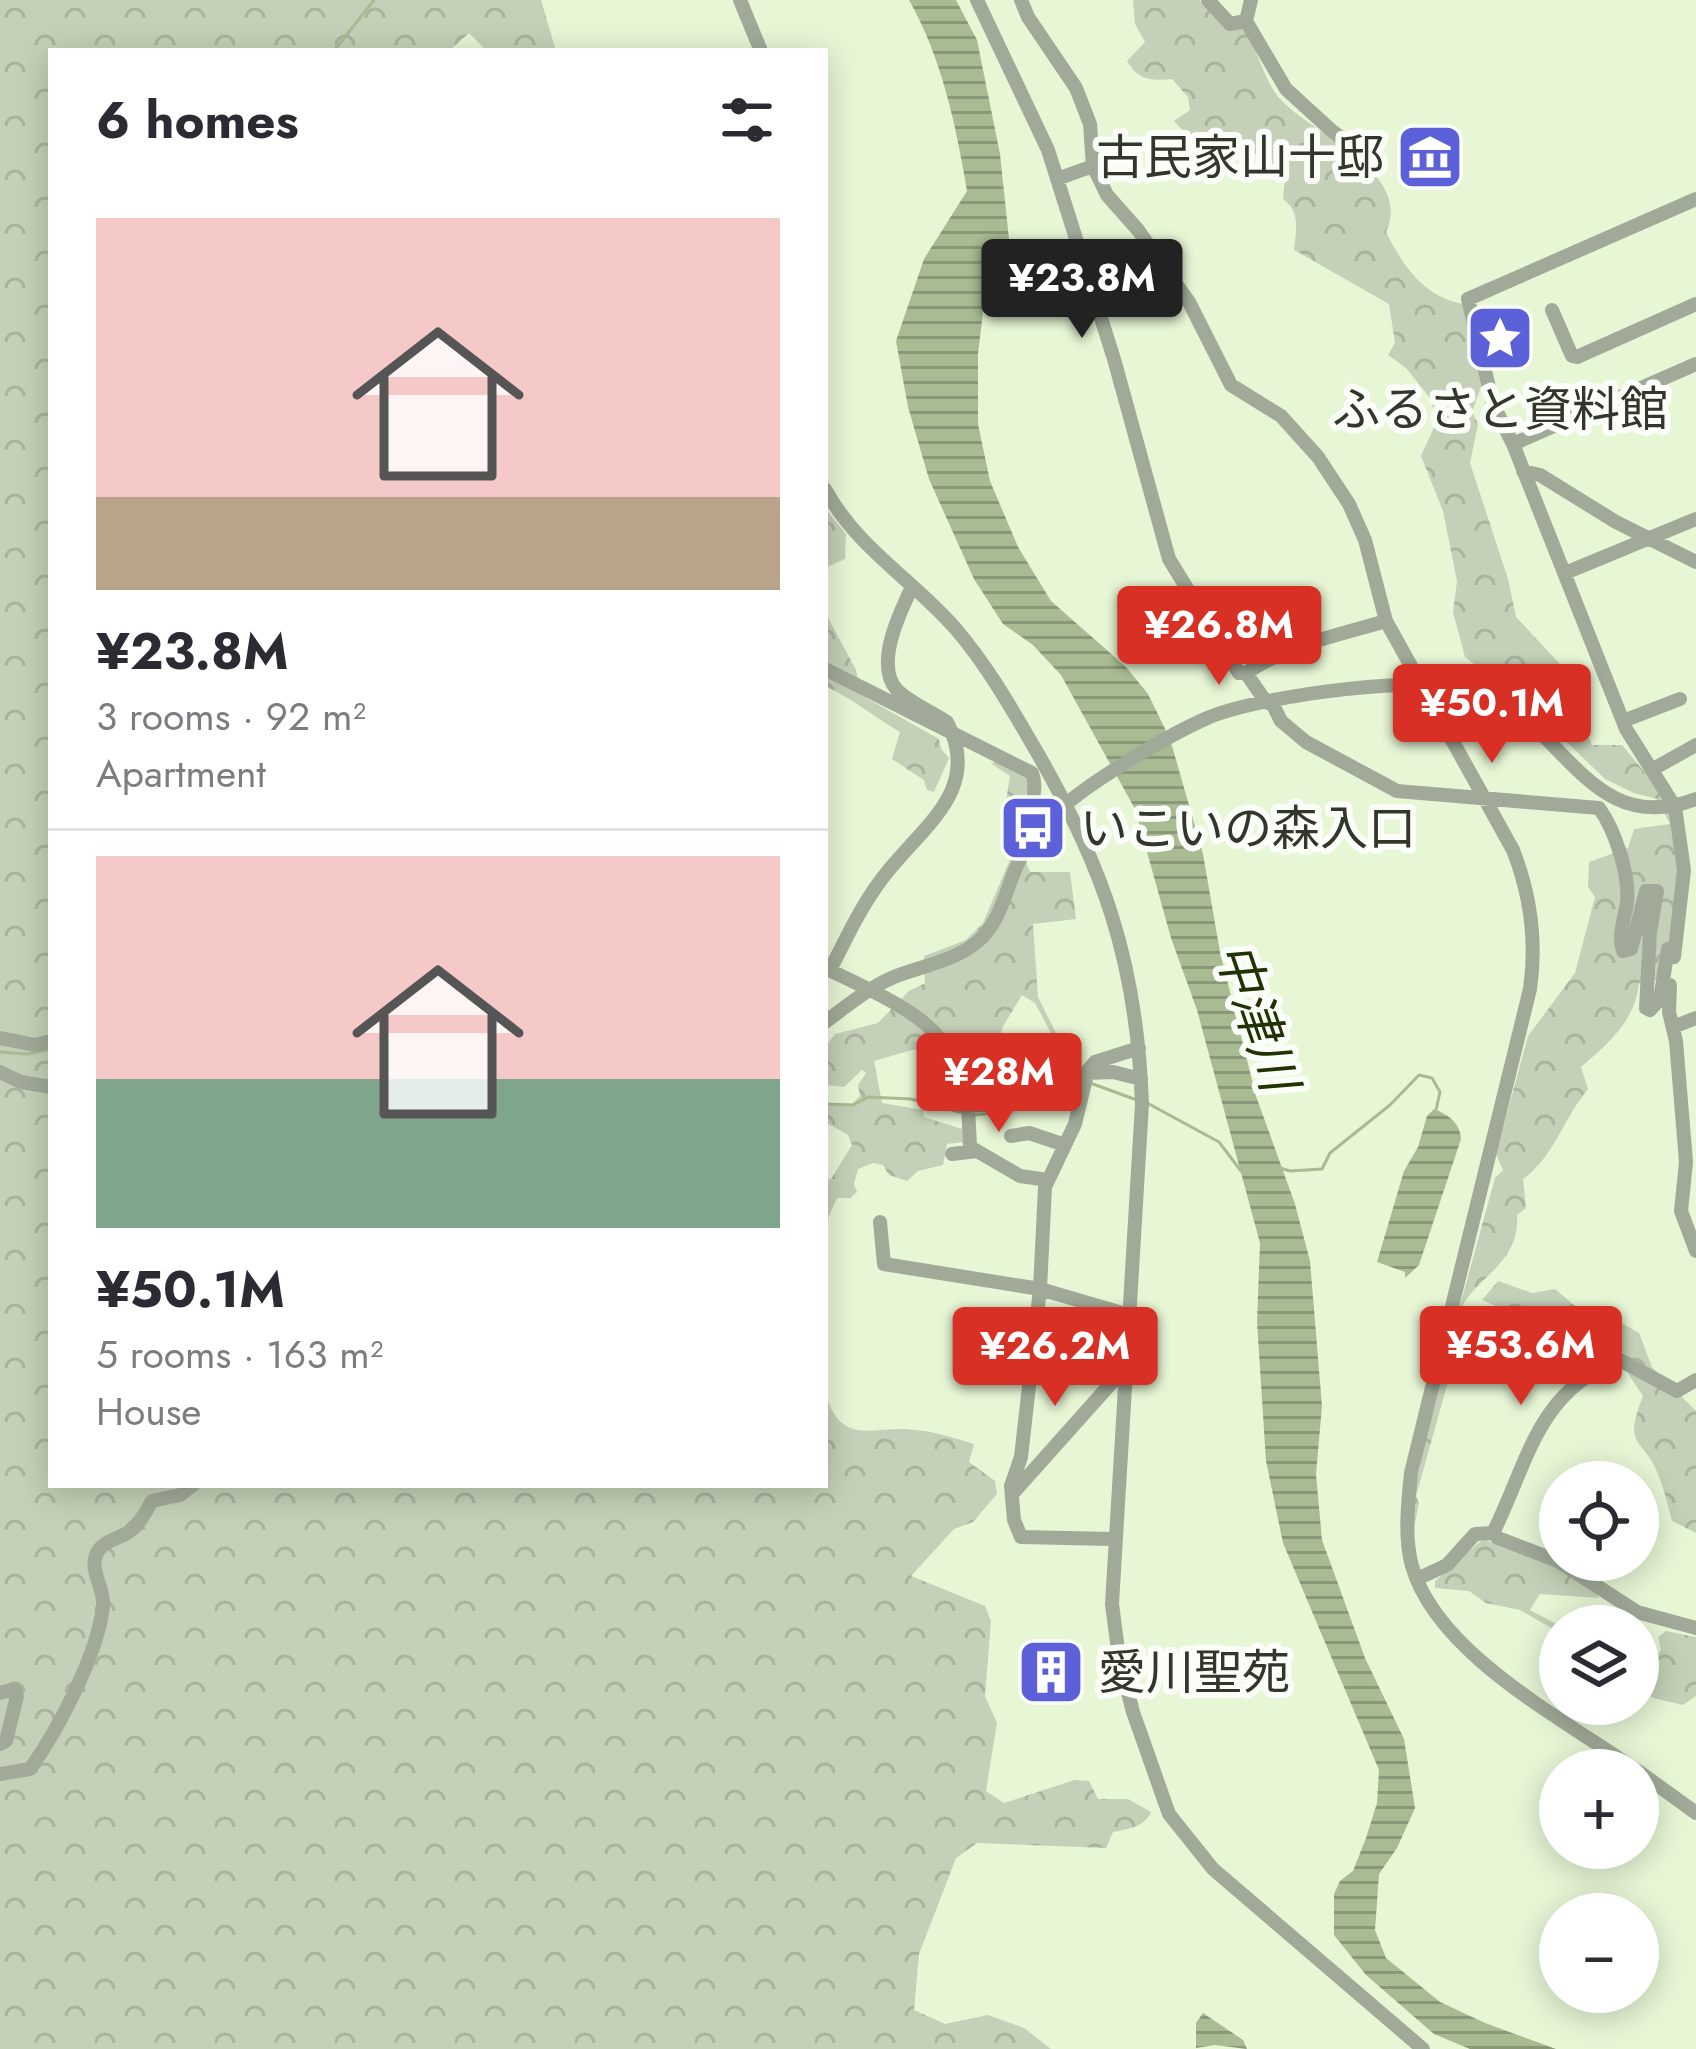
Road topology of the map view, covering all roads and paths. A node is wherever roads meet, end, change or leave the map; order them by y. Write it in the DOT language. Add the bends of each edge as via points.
graph roads {
  1 [pos="740,0"];
  2 [pos="977,0"];
  3 [pos="1021,0"];
  4 [pos="1208,0"];
  5 [pos="1251,0"];
  6 [pos="1246,21"];
  7 [pos="760,48"];
  8 [pos="1370,159"];
  9 [pos="1093,166"];
  10 [pos="1058,179"];
  11 [pos="1696,199"];
  12 [pos="1696,304"];
  13 [pos="1552,310"];
  14 [pos="1696,364"];
  15 [pos="1513,444"];
  16 [pos="1523,471"];
  17 [pos="828,493"];
  18 [pos="1696,519"];
  19 [pos="1650,539"];
  20 [pos="1696,562"];
  21 [pos="1565,573"];
  22 [pos="912,587"];
  23 [pos="1386,621"];
  24 [pos="828,670"];
  25 [pos="1246,673"];
  26 [pos="1674,698"];
  27 [pos="1266,702"];
  28 [pos="1623,721"];
  29 [pos="952,731"];
  30 [pos="1696,745"];
  31 [pos="1653,769"];
  32 [pos="1481,798"];
  33 [pos="1072,799"];
  34 [pos="1696,799"];
  35 [pos="1675,807"];
  36 [pos="1032,840"];
  37 [pos="1675,948"];
  38 [pos="828,967"];
  39 [pos="828,970"];
  40 [pos="868,991"];
  41 [pos="1696,1018"];
  42 [pos="828,1020"];
  43 [pos="1673,1027"];
  44 [pos="0,1038"];
  45 [pos="48,1042"];
  46 [pos="1139,1048"];
  47 [pos="0,1072"];
  48 [pos="1085,1080"];
  49 [pos="1141,1080"];
  50 [pos="48,1087"];
  51 [pos="968,1113"];
  52 [pos="1011,1136"];
  53 [pos="1065,1145"];
  54 [pos="976,1151"];
  55 [pos="952,1154"];
  56 [pos="1048,1180"];
  57 [pos="880,1222"];
  58 [pos="1696,1250"];
  59 [pos="1040,1289"];
  60 [pos="1129,1315"];
  61 [pos="1125,1379"];
  62 [pos="1696,1380"];
  63 [pos="190,1488"];
  64 [pos="1013,1493"];
  65 [pos="1493,1533"];
  66 [pos="1113,1539"];
  67 [pos="1417,1579"];
  68 [pos="1696,1628"];
  69 [pos="0,1693"];
  70 [pos="0,1744"];
  71 [pos="1606,1749"];
  72 [pos="0,1774"];
  73 [pos="1659,1787"];
  74 [pos="1696,1813"];
  75 [pos="1424,2049"];
  1 -- 7 [label="street"];
  2 -- 10 [label="street"];
  3 -- 9 [label="street" via="1076,88"];
  4 -- 6 [label="street" via="1230,24"];
  5 -- 6 [label="street"];
  6 -- 8 [label="street" via="1286,89"];
  9 -- 10 [label="street"];
  9 -- 23 [label="street" via="1189,302 1231,385 1281,416 1338,487 1365,540"];
  10 -- 25 [label="street" via="1169,560"];
  11 -- 15 [label="street" via="1468,299 1492,404"];
  12 -- 13 [label="street" via="1577,357"];
  14 -- 15 [label="street"];
  15 -- 16 [label="street"];
  16 -- 19 [label="street"];
  16 -- 21 [label="street"];
  17 -- 22 [label="street" via="863,544"];
  18 -- 19 [label="street"];
  19 -- 20 [label="street"];
  19 -- 21 [label="street"];
  21 -- 28 [label="street"];
  22 -- 29 [label="street" via="897,620 890,679"];
  22 -- 33 [label="street" via="985,666"];
  23 -- 25 [label="street"];
  23 -- 32 [label="street"];
  24 -- 29 [label="street"];
  25 -- 27 [label="street"];
  26 -- 28 [label="street"];
  27 -- 32 [label="street" via="1306,742 1382,785"];
  27 -- 33 [label="street" via="1204,719"];
  27 -- 35 [label="street" via="1432,682 1483,692 1615,801"];
  28 -- 31 [label="street"];
  29 -- 36 [label="street" via="1032,773"];
  29 -- 38 [label="street" via="961,765 940,815 902,851"];
  30 -- 31 [label="street"];
  31 -- 35 [label="street"];
  32 -- 37 [label="street" via="1594,805 1604,813 1626,888 1623,952 1631,949 1646,891 1657,891 1650,1010 1660,999 1668,949"];
  32 -- 67 [label="street" via="1521,870 1534,958 1411,1473 1408,1547"];
  33 -- 36 [label="street"];
  33 -- 46 [label="street" via="1113,910"];
  34 -- 35 [label="street"];
  35 -- 37 [label="street" via="1684,870"];
  36 -- 40 [label="street" via="974,945"];
  37 -- 43 [label="street"];
  39 -- 40 [label="street"];
  40 -- 42 [label="street"];
  40 -- 51 [label="street" via="938,1037"];
  41 -- 43 [label="street"];
  43 -- 58 [label="street" via="1686,1162 1681,1211"];
  44 -- 45 [label="street"];
  46 -- 48 [label="street" via="1094,1062"];
  46 -- 49 [label="street"];
  47 -- 50 [label="street"];
  48 -- 49 [label="street" via="1113,1072"];
  48 -- 51 [label="street" via="1046,1079"];
  48 -- 53 [label="street"];
  49 -- 60 [label="street"];
  51 -- 54 [label="street"];
  52 -- 53 [label="street" via="1029,1132"];
  53 -- 56 [label="street"];
  54 -- 55 [label="street"];
  54 -- 56 [label="street" via="1020,1176"];
  56 -- 59 [label="street"];
  57 -- 59 [label="street" via="884,1264"];
  59 -- 60 [label="street"];
  59 -- 64 [label="street"];
  60 -- 61 [label="street"];
  61 -- 64 [label="street" via="1114,1380"];
  61 -- 66 [label="street"];
  62 -- 65 [label="street" via="1677,1391 1618,1359 1573,1387 1544,1417"];
  63 -- 72 [label="street" via="152,1501 133,1529 97,1553 104,1601 84,1670 30,1768"];
  64 -- 66 [label="street" via="1021,1537"];
  65 -- 67 [label="street" via="1475,1534 1447,1565"];
  65 -- 68 [label="street" via="1558,1561 1636,1612"];
  66 -- 75 [label="street" via="1119,1658 1169,1814 1213,1869"];
  67 -- 71 [label="street" via="1465,1649"];
  69 -- 70 [label="street" via="9,1688 17,1696"];
  73 -- 74 [label="street"];
}
